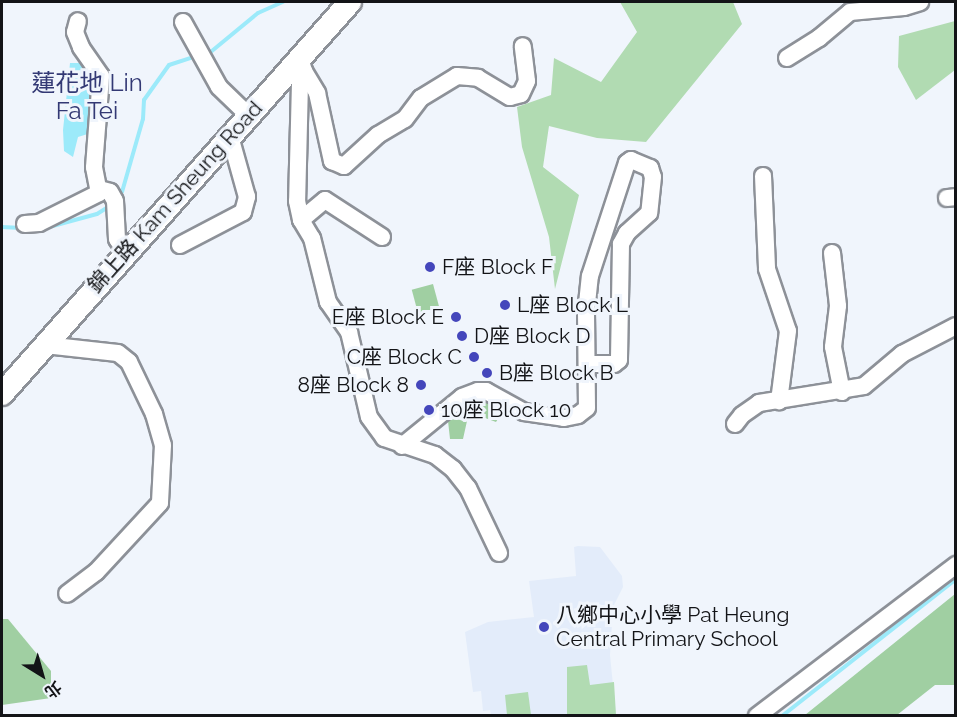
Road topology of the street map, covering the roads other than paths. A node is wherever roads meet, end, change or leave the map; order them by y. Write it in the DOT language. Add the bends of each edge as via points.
graph roads {
  1 [pos="350,2"];
  2 [pos="920,2"];
  3 [pos="78,21"];
  4 [pos="183,22"];
  5 [pos="523,46"];
  6 [pos="787,58"];
  7 [pos="302,64"];
  8 [pos="248,115"];
  9 [pos="230,136"];
  10 [pos="763,176"];
  11 [pos="99,189"];
  12 [pos="301,220"];
  13 [pos="25,224"];
  14 [pos="382,237"];
  15 [pos="180,245"];
  16 [pos="126,253"];
  17 [pos="832,253"];
  18 [pos="956,326"];
  19 [pos="45,345"];
  20 [pos="587,364"];
  21 [pos="842,392"];
  22 [pos="2,394"];
  23 [pos="779,401"];
  24 [pos="735,424"];
  25 [pos="402,446"];
  26 [pos="499,553"];
  27 [pos="956,565"];
  28 [pos="67,594"];
  29 [pos="757,716"];
  1 -- 7 [label="main road, 錦上路 Kam Sheung Road"];
  2 -- 6 [label="street" via="850,12"];
  3 -- 11 [label="street" via="75,32 81,47 101,76 94,167"];
  4 -- 8 [label="street" via="219,87"];
  5 -- 7 [label="street" via="527,81 521,94 510,97 478,78 457,76 421,98 405,119 378,135 344,166 332,161 317,93"];
  7 -- 8 [label="main road, 錦上路 Kam Sheung Road"];
  7 -- 12 [label="street" via="297,201"];
  8 -- 9 [label="main road, 錦上路 Kam Sheung Road"];
  9 -- 15 [label="street" via="247,197 243,212"];
  9 -- 16 [label="main road, 錦上路 Kam Sheung Road"];
  10 -- 23 [label="street" via="767,270 788,331"];
  11 -- 13 [label="street" via="96,197 39,223"];
  11 -- 16 [label="street" via="110,192 115,201 117,239"];
  12 -- 14 [label="street" via="325,200"];
  12 -- 25 [label="street" via="312,238 328,302 350,332 372,423 384,438"];
  16 -- 19 [label="main road, 錦上路 Kam Sheung Road"];
  17 -- 21 [label="street" via="838,306 832,347"];
  18 -- 21 [label="street" via="902,354 864,386"];
  19 -- 22 [label="main road, 錦上路 Kam Sheung Road"];
  19 -- 28 [label="street" via="118,353 129,362 154,414 163,445 160,503 96,572"];
  20 -- 20 [label="street" via="614,364 619,360 621,244 649,213 653,177 650,168 631,160 590,276"];
  20 -- 25 [label="street" via="589,400 578,415 564,418 524,412 486,391 478,391 462,398"];
  21 -- 23 [label="street"];
  23 -- 24 [label="street" via="759,403"];
  25 -- 26 [label="street" via="435,455 460,476"];
  27 -- 29 [label="street"];
}
